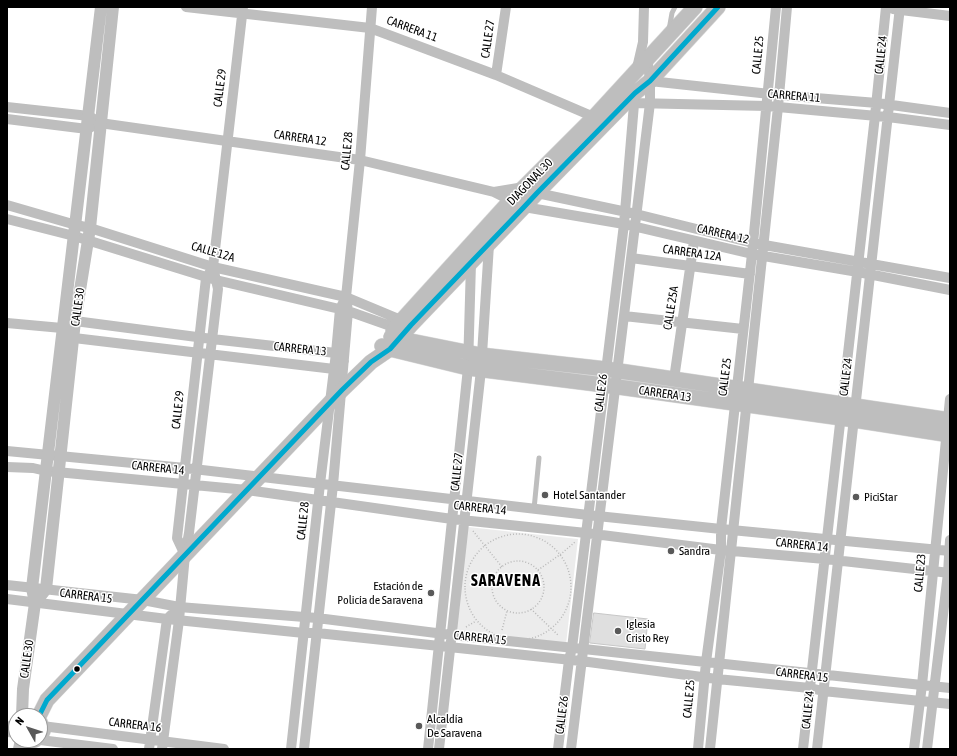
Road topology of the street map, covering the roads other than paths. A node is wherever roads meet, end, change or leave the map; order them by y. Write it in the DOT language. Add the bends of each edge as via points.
graph roads {
  1 [pos="101,7"];
  2 [pos="113,7"];
  3 [pos="186,7"];
  4 [pos="372,7"];
  5 [pos="506,7"];
  6 [pos="644,7"];
  7 [pos="675,7"];
  8 [pos="695,7"];
  9 [pos="718,7"];
  10 [pos="776,7"];
  11 [pos="787,7"];
  12 [pos="884,7"];
  13 [pos="899,8"];
  14 [pos="243,10"];
  15 [pos="950,16"];
  16 [pos="370,28"];
  17 [pos="668,37"];
  18 [pos="643,42"];
  19 [pos="648,58"];
  20 [pos="637,71"];
  21 [pos="496,75"];
  22 [pos="650,81"];
  23 [pos="768,94"];
  24 [pos="779,95"];
  25 [pos="635,98"];
  26 [pos="650,103"];
  27 [pos="877,103"];
  28 [pos="889,105"];
  29 [pos="766,106"];
  30 [pos="7,107"];
  31 [pos="778,107"];
  32 [pos="950,113"];
  33 [pos="89,116"];
  34 [pos="594,116"];
  35 [pos="875,116"];
  36 [pos="888,117"];
  37 [pos="7,119"];
  38 [pos="100,123"];
  39 [pos="950,125"];
  40 [pos="87,129"];
  41 [pos="227,141"];
  42 [pos="360,160"];
  43 [pos="530,190"];
  44 [pos="494,192"];
  45 [pos="510,201"];
  46 [pos="7,205"];
  47 [pos="524,207"];
  48 [pos="625,213"];
  49 [pos="636,214"];
  50 [pos="7,219"];
  51 [pos="624,224"];
  52 [pos="635,227"];
  53 [pos="90,228"];
  54 [pos="75,230"];
  55 [pos="88,240"];
  56 [pos="694,240"];
  57 [pos="753,242"];
  58 [pos="764,244"];
  59 [pos="488,245"];
  60 [pos="752,254"];
  61 [pos="763,256"];
  62 [pos="631,258"];
  63 [pos="471,263"];
  64 [pos="872,264"];
  65 [pos="691,266"];
  66 [pos="212,267"];
  67 [pos="858,267"];
  68 [pos="750,274"];
  69 [pos="870,275"];
  70 [pos="950,278"];
  71 [pos="211,279"];
  72 [pos="950,290"];
  73 [pos="346,298"];
  74 [pos="344,310"];
  75 [pos="624,316"];
  76 [pos="75,321"];
  77 [pos="682,322"];
  78 [pos="7,323"];
  79 [pos="62,328"];
  80 [pos="743,329"];
  81 [pos="396,334"];
  82 [pos="199,337"];
  83 [pos="74,338"];
  84 [pos="212,339"];
  85 [pos="197,352"];
  86 [pos="336,353"];
  87 [pos="475,353"];
  88 [pos="210,354"];
  89 [pos="344,361"];
  90 [pos="334,369"];
  91 [pos="475,369"];
  92 [pos="611,370"];
  93 [pos="674,379"];
  94 [pos="610,386"];
  95 [pos="342,390"];
  96 [pos="741,397"];
  97 [pos="950,399"];
  98 [pos="331,402"];
  99 [pos="848,413"];
  100 [pos="948,427"];
  101 [pos="7,451"];
  102 [pos="48,456"];
  103 [pos="60,456"];
  104 [pos="539,458"];
  105 [pos="7,468"];
  106 [pos="185,468"];
  107 [pos="196,469"];
  108 [pos="46,471"];
  109 [pos="59,472"];
  110 [pos="259,476"];
  111 [pos="183,484"];
  112 [pos="320,484"];
  113 [pos="195,485"];
  114 [pos="333,486"];
  115 [pos="247,490"];
  116 [pos="318,500"];
  117 [pos="454,500"];
  118 [pos="331,502"];
  119 [pos="467,502"];
  120 [pos="534,509"];
  121 [pos="588,515"];
  122 [pos="599,516"];
  123 [pos="452,519"];
  124 [pos="464,520"];
  125 [pos="721,530"];
  126 [pos="733,530"];
  127 [pos="586,533"];
  128 [pos="597,534"];
  129 [pos="827,540"];
  130 [pos="840,540"];
  131 [pos="950,540"];
  132 [pos="721,550"];
  133 [pos="935,550"];
  134 [pos="732,551"];
  135 [pos="949,551"];
  136 [pos="185,555"];
  137 [pos="825,559"];
  138 [pos="838,562"];
  139 [pos="933,572"];
  140 [pos="949,573"];
  141 [pos="7,585"];
  142 [pos="32,588"];
  143 [pos="46,589"];
  144 [pos="7,599"];
  145 [pos="143,600"];
  146 [pos="35,603"];
  147 [pos="180,607"];
  148 [pos="129,615"];
  149 [pos="306,618"];
  150 [pos="317,618"];
  151 [pos="166,619"];
  152 [pos="178,620"];
  153 [pos="304,633"];
  154 [pos="317,633"];
  155 [pos="439,633"];
  156 [pos="452,635"];
  157 [pos="439,646"];
  158 [pos="451,648"];
  159 [pos="572,648"];
  160 [pos="584,648"];
  161 [pos="569,660"];
  162 [pos="582,661"];
  163 [pos="706,662"];
  164 [pos="719,664"];
  165 [pos="812,674"];
  166 [pos="825,674"];
  167 [pos="704,676"];
  168 [pos="717,679"];
  169 [pos="922,685"];
  170 [pos="934,686"];
  171 [pos="810,688"];
  172 [pos="950,688"];
  173 [pos="823,691"];
  174 [pos="920,701"];
  175 [pos="932,702"];
  176 [pos="950,704"];
  177 [pos="22,708"];
  178 [pos="44,708"];
  179 [pos="48,737"];
  180 [pos="48,738"];
  181 [pos="149,745"];
  182 [pos="162,746"];
  183 [pos="113,749"];
  184 [pos="224,749"];
  185 [pos="292,749"];
  186 [pos="304,749"];
  187 [pos="428,749"];
  188 [pos="439,749"];
  189 [pos="558,749"];
  190 [pos="571,749"];
  191 [pos="698,749"];
  192 [pos="710,749"];
  193 [pos="804,749"];
  194 [pos="817,749"];
  195 [pos="914,749"];
  196 [pos="927,749"];
  1 -- 33 [label="street, CALLE 30"];
  2 -- 38 [label="street, CALLE 30"];
  3 -- 14 [label="street, CARRERA 11"];
  4 -- 16 [label="street, CALLE 28"];
  5 -- 21 [label="street, CALLE 27"];
  6 -- 18 [label="street, CALLE 26"];
  7 -- 17 [label="lane"];
  8 -- 17 [label="main road, DIAGONAL 30"];
  9 -- 22 [label="main road, DIAGONAL 30"];
  10 -- 23 [label="street, CALLE 25"];
  11 -- 24 [label="street, CALLE 25"];
  12 -- 13 [label="street"];
  12 -- 27 [label="street, CALLE 24"];
  13 -- 15 [label="street"];
  13 -- 28 [label="street, CALLE 24"];
  14 -- 16 [label="street, CARRERA 11"];
  14 -- 41 [label="street, CALLE 29"];
  16 -- 21 [label="street, CARRERA 11"];
  16 -- 42 [label="street, CALLE 28"];
  17 -- 19 [label="main road, DIAGONAL 30"];
  18 -- 19 [label="street, CALLE 26"];
  18 -- 20 [label="street, CALLE 26"];
  19 -- 20 [label="main road, DIAGONAL 30"];
  19 -- 22 [label="street, CALLE 26"];
  20 -- 25 [label="street, CALLE 26"];
  20 -- 34 [label="main road, DIAGONAL 30"];
  21 -- 34 [label="street, CARRERA 11"];
  22 -- 23 [label="street, CARRERA 11"];
  22 -- 25 [label="main road, DIAGONAL 30"];
  22 -- 26 [label="street, CALLE 26"];
  23 -- 24 [label="street, CARRERA 11"];
  23 -- 29 [label="street, CALLE 25"];
  24 -- 27 [label="street, CARRERA 11"];
  24 -- 31 [label="street, CALLE 25"];
  25 -- 26 [label="street, CARRERA 11"];
  25 -- 43 [label="main road, DIAGONAL 30"];
  25 -- 48 [label="street, CALLE 26"];
  26 -- 29 [label="street, CARRERA 11"];
  26 -- 49 [label="street, CALLE 26"];
  27 -- 28 [label="street, CARRERA 11"];
  27 -- 35 [label="street, CALLE 24"];
  28 -- 32 [label="street, CARRERA 11"];
  28 -- 36 [label="street, CALLE 24"];
  29 -- 31 [label="street, CARRERA 11"];
  29 -- 57 [label="street, CALLE 25"];
  30 -- 33 [label="street, CARRERA 12"];
  31 -- 35 [label="street, CARRERA 11"];
  31 -- 58 [label="street, CALLE 25"];
  33 -- 38 [label="street, CARRERA 12"];
  33 -- 40 [label="street, CALLE 30"];
  34 -- 43 [label="main road, DIAGONAL 30"];
  35 -- 36 [label="street, CARRERA 11"];
  35 -- 67 [label="street, CALLE 24"];
  36 -- 39 [label="street, CARRERA 11"];
  36 -- 64 [label="street, CALLE 24"];
  37 -- 40 [label="street"];
  38 -- 40 [label="street"];
  38 -- 41 [label="street, CARRERA 12"];
  38 -- 53 [label="street, CALLE 30"];
  40 -- 54 [label="street, CALLE 30"];
  41 -- 42 [label="street, CARRERA 12"];
  41 -- 66 [label="street, CALLE 29"];
  42 -- 44 [label="street, CARRERA 12"];
  42 -- 73 [label="street, CALLE 28"];
  43 -- 44 [label="street, CARRERA 12"];
  43 -- 45 [label="main road, DIAGONAL 30"];
  43 -- 47 [label="main road, DIAGONAL 30"];
  43 -- 48 [label="street, CARRERA 12"];
  44 -- 45 [label="street, CARRERA 12"];
  45 -- 47 [label="street, CARRERA 12"];
  45 -- 81 [label="main road, DIAGONAL 30"];
  46 -- 54 [label="street, CALLE 12A"];
  47 -- 51 [label="street, CARRERA 12"];
  47 -- 59 [label="main road, DIAGONAL 30"];
  48 -- 49 [label="street, CARRERA 12"];
  48 -- 51 [label="street, CALLE 26"];
  49 -- 52 [label="street, CALLE 26"];
  49 -- 57 [label="street, CARRERA 12"];
  50 -- 54 [label="street, CALLE 12A"];
  51 -- 52 [label="street, CARRERA 12"];
  51 -- 92 [label="street, CALLE 26"];
  52 -- 56 [label="street, CARRERA 12"];
  52 -- 62 [label="street, CALLE 26"];
  53 -- 54 [label="street, CALLE 12A"];
  53 -- 55 [label="street, CALLE 30"];
  53 -- 66 [label="street, CALLE 12A"];
  54 -- 55 [label="street, CALLE 12A"];
  54 -- 79 [label="street, CALLE 30"];
  55 -- 71 [label="street, CALLE 12A"];
  55 -- 76 [label="street, CALLE 30"];
  56 -- 60 [label="street, CARRERA 12"];
  56 -- 65 [label="street, CALLE 25A"];
  57 -- 58 [label="street, CARRERA 12"];
  57 -- 60 [label="street, CALLE 25"];
  58 -- 61 [label="street, CALLE 25"];
  58 -- 67 [label="street, CARRERA 12"];
  59 -- 63 [label="main road, DIAGONAL 30"];
  59 -- 87 [label="street, CALLE 27"];
  60 -- 61 [label="street, CARRERA 12"];
  60 -- 68 [label="street, CALLE 25"];
  61 -- 67 [label="street, CARRERA 12"];
  61 -- 96 [label="street, CALLE 25"];
  62 -- 65 [label="street, CARRERA 12A"];
  62 -- 75 [label="street, CALLE 26"];
  63 -- 81 [label="main road, DIAGONAL 30"];
  63 -- 87 [label="street, CALLE 27"];
  64 -- 67 [label="street, CARRERA 12"];
  64 -- 69 [label="street, CALLE 24"];
  64 -- 70 [label="street, CARRERA 12"];
  65 -- 68 [label="street, CARRERA 12A"];
  65 -- 77 [label="street, CALLE 25A"];
  66 -- 71 [label="street, CALLE 29"];
  66 -- 73 [label="street, CALLE 12A"];
  67 -- 69 [label="street, CARRERA 12"];
  67 -- 99 [label="street, CALLE 24"];
  68 -- 80 [label="street, CALLE 25"];
  69 -- 72 [label="street, CARRERA 12"];
  69 -- 99 [label="street, CALLE 24"];
  71 -- 74 [label="street, CALLE 12A"];
  71 -- 82 [label="street, CALLE 29"];
  71 -- 84 [label="street, CALLE 29" via="218,289"];
  73 -- 74 [label="street, CALLE 28"];
  73 -- 81 [label="street, CALLE 12A"];
  74 -- 81 [label="street, CALLE 12A"];
  74 -- 86 [label="street, CALLE 28"];
  74 -- 89 [label="street, CALLE 28"];
  75 -- 77 [label="street"];
  75 -- 92 [label="street, CALLE 26"];
  76 -- 79 [label="street"];
  76 -- 82 [label="street, CARRERA 13"];
  76 -- 83 [label="street, CALLE 30"];
  77 -- 80 [label="street"];
  77 -- 93 [label="street, CALLE 25A"];
  78 -- 79 [label="street"];
  79 -- 83 [label="street"];
  79 -- 102 [label="street, CALLE 30"];
  80 -- 96 [label="street, CALLE 25"];
  81 -- 87 [label="main road, CARRERA 13"];
  81 -- 91 [label="main road, CARRERA 13"];
  81 -- 95 [label="main road, DIAGONAL 30"];
  82 -- 84 [label="street, CARRERA 13"];
  82 -- 85 [label="street, CALLE 29"];
  83 -- 85 [label="street, CARRERA 13"];
  83 -- 103 [label="street, CALLE 30"];
  84 -- 86 [label="street, CARRERA 13"];
  84 -- 88 [label="street, CALLE 29"];
  85 -- 88 [label="street, CARRERA 13"];
  85 -- 106 [label="street, CALLE 29"];
  86 -- 89 [label="street, CARRERA 13"];
  86 -- 90 [label="street, CALLE 28"];
  87 -- 91 [label="street, CALLE 27"];
  87 -- 92 [label="main road, CARRERA 13"];
  88 -- 90 [label="street, CARRERA 13"];
  88 -- 107 [label="street, CALLE 29"];
  89 -- 90 [label="street, CARRERA 13"];
  89 -- 95 [label="street, CALLE 28"];
  90 -- 98 [label="street, CALLE 28"];
  91 -- 94 [label="main road, CARRERA 13"];
  91 -- 117 [label="street, CALLE 27"];
  91 -- 119 [label="street, CALLE 27"];
  92 -- 93 [label="main road, CARRERA 13"];
  92 -- 94 [label="street, CALLE 26"];
  93 -- 96 [label="main road, CARRERA 13"];
  94 -- 96 [label="main road, CARRERA 13"];
  94 -- 121 [label="street, CALLE 26"];
  94 -- 122 [label="street, CALLE 26"];
  95 -- 98 [label="main road, DIAGONAL 30"];
  95 -- 114 [label="street, CALLE 28"];
  96 -- 99 [label="main road, CARRERA 13"];
  96 -- 125 [label="street, CALLE 25"];
  96 -- 126 [label="street, CALLE 25"];
  97 -- 100 [label="street, CALLE 23"];
  98 -- 110 [label="main road, DIAGONAL 30"];
  98 -- 112 [label="street, CALLE 28"];
  99 -- 100 [label="main road, CARRERA 13"];
  99 -- 129 [label="street, CALLE 24"];
  99 -- 130 [label="street, CALLE 24"];
  100 -- 133 [label="street, CALLE 23"];
  101 -- 102 [label="street, CARRERA 14"];
  102 -- 103 [label="street, CARRERA 14"];
  102 -- 108 [label="street, CALLE 30"];
  103 -- 106 [label="street, CARRERA 14"];
  103 -- 109 [label="street, CALLE 30"];
  104 -- 120 [label="lane"];
  105 -- 108 [label="street, CARRERA 14"];
  106 -- 107 [label="street, CARRERA 14"];
  106 -- 111 [label="street, CALLE 29"];
  107 -- 110 [label="street, CARRERA 14"];
  107 -- 113 [label="street, CALLE 29"];
  108 -- 109 [label="street, CARRERA 14"];
  108 -- 142 [label="street, CALLE 30"];
  109 -- 111 [label="street, CARRERA 14"];
  109 -- 143 [label="street, CALLE 30"];
  110 -- 112 [label="street, CARRERA 14"];
  110 -- 115 [label="main road, DIAGONAL 30"];
  111 -- 113 [label="street, CARRERA 14"];
  111 -- 136 [label="street, CALLE 29" via="177,538"];
  112 -- 114 [label="street, CARRERA 14"];
  112 -- 116 [label="street, CALLE 28"];
  113 -- 115 [label="street, CARRERA 14"];
  113 -- 136 [label="street, CALLE 29"];
  114 -- 117 [label="street, CARRERA 14"];
  114 -- 118 [label="street, CALLE 28"];
  115 -- 116 [label="street, CARRERA 14"];
  115 -- 136 [label="main road, DIAGONAL 30"];
  116 -- 118 [label="street, CARRERA 14"];
  116 -- 149 [label="street, CALLE 28"];
  117 -- 119 [label="street, CARRERA 14"];
  117 -- 123 [label="street, CALLE 27"];
  118 -- 123 [label="street, CARRERA 14"];
  118 -- 150 [label="street, CALLE 28"];
  119 -- 120 [label="street, CARRERA 14"];
  119 -- 124 [label="street, CALLE 27"];
  120 -- 121 [label="street, CARRERA 14"];
  121 -- 122 [label="street, CARRERA 14"];
  121 -- 127 [label="street, CALLE 26"];
  122 -- 125 [label="street, CARRERA 14"];
  122 -- 128 [label="street, CALLE 26"];
  123 -- 124 [label="street, CARRERA 14"];
  123 -- 155 [label="street, CALLE 27"];
  124 -- 127 [label="street, CARRERA 14"];
  124 -- 156 [label="street, CALLE 27"];
  125 -- 126 [label="street, CARRERA 14"];
  125 -- 132 [label="street, CALLE 25"];
  126 -- 129 [label="street, CARRERA 14"];
  126 -- 134 [label="street, CALLE 25"];
  127 -- 128 [label="street, CARRERA 14"];
  127 -- 159 [label="street, CALLE 26"];
  128 -- 132 [label="street, CARRERA 14"];
  128 -- 160 [label="street, CALLE 26"];
  129 -- 130 [label="street, CARRERA 14"];
  129 -- 137 [label="street, CALLE 24"];
  130 -- 133 [label="street, CARRERA 14"];
  130 -- 138 [label="street, CALLE 24"];
  131 -- 135 [label="street"];
  132 -- 134 [label="street, CARRERA 14"];
  132 -- 163 [label="street, CALLE 25"];
  133 -- 135 [label="street, CARRERA 14"];
  133 -- 139 [label="street, CALLE 23"];
  134 -- 137 [label="street, CARRERA 14"];
  134 -- 164 [label="street, CALLE 25"];
  135 -- 140 [label="street"];
  136 -- 145 [label="main road, DIAGONAL 30"];
  136 -- 147 [label="street, CALLE 29"];
  137 -- 138 [label="street, CARRERA 14"];
  137 -- 165 [label="street, CALLE 24"];
  138 -- 139 [label="street, CARRERA 14"];
  138 -- 166 [label="street, CALLE 24"];
  139 -- 140 [label="street, CARRERA 14"];
  139 -- 169 [label="street, CALLE 23"];
  140 -- 170 [label="street"];
  141 -- 142 [label="street, CARRERA 15"];
  142 -- 143 [label="street, CARRERA 15"];
  142 -- 146 [label="street, CALLE 30"];
  143 -- 145 [label="street, CARRERA 15"];
  143 -- 146 [label="street"];
  144 -- 146 [label="street, CARRERA 15"];
  145 -- 147 [label="street, CARRERA 15"];
  145 -- 148 [label="main road, DIAGONAL 30"];
  146 -- 148 [label="street, CARRERA 15"];
  146 -- 177 [label="street, CALLE 30"];
  147 -- 149 [label="street, CARRERA 15"];
  147 -- 151 [label="street"];
  147 -- 152 [label="street, CALLE 29"];
  148 -- 151 [label="street, CARRERA 15"];
  148 -- 178 [label="main road, DIAGONAL 30" via="47,700"];
  149 -- 150 [label="street, CARRERA 15"];
  149 -- 153 [label="street, CALLE 28"];
  150 -- 154 [label="street, CALLE 28"];
  150 -- 155 [label="street, CARRERA 15"];
  151 -- 152 [label="street, CARRERA 15"];
  151 -- 181 [label="street"];
  152 -- 153 [label="street, CARRERA 15"];
  152 -- 182 [label="street, CALLE 29"];
  153 -- 154 [label="street, CARRERA 15"];
  153 -- 185 [label="street, CALLE 28"];
  154 -- 157 [label="street, CARRERA 15"];
  154 -- 186 [label="street, CALLE 28"];
  155 -- 156 [label="street, CARRERA 15"];
  155 -- 157 [label="street, CALLE 27"];
  156 -- 158 [label="street, CALLE 27"];
  156 -- 159 [label="street, CARRERA 15"];
  157 -- 158 [label="street, CARRERA 15"];
  157 -- 187 [label="street, CALLE 27"];
  158 -- 161 [label="street, CARRERA 15"];
  158 -- 188 [label="street, CALLE 27"];
  159 -- 160 [label="street, CARRERA 15"];
  159 -- 161 [label="street, CALLE 26"];
  160 -- 162 [label="street, CALLE 26"];
  160 -- 163 [label="street, CARRERA 15"];
  161 -- 162 [label="street, CARRERA 15"];
  161 -- 189 [label="street, CALLE 26"];
  162 -- 167 [label="street, CARRERA 15"];
  162 -- 190 [label="street, CALLE 26"];
  163 -- 164 [label="street, CARRERA 15"];
  163 -- 167 [label="street, CALLE 25"];
  164 -- 165 [label="street, CARRERA 15"];
  164 -- 168 [label="street, CALLE 25"];
  165 -- 166 [label="street, CARRERA 15"];
  165 -- 171 [label="street, CALLE 24"];
  166 -- 169 [label="street, CARRERA 15"];
  166 -- 173 [label="street, CALLE 24"];
  167 -- 168 [label="street, CARRERA 15"];
  167 -- 191 [label="street, CALLE 25"];
  168 -- 171 [label="street, CARRERA 15"];
  168 -- 192 [label="street, CALLE 25"];
  169 -- 170 [label="street, CARRERA 15"];
  169 -- 174 [label="street, CALLE 23"];
  170 -- 172 [label="street, CARRERA 15"];
  170 -- 175 [label="street"];
  171 -- 173 [label="street, CARRERA 15"];
  171 -- 193 [label="street, CALLE 24"];
  173 -- 174 [label="street, CARRERA 15"];
  173 -- 194 [label="street, CALLE 24"];
  174 -- 175 [label="street, CARRERA 15"];
  174 -- 195 [label="street, CALLE 23"];
  175 -- 176 [label="street, CARRERA 15"];
  175 -- 196 [label="street"];
  179 -- 181 [label="street, CARRERA 16"];
  180 -- 183 [label="street"];
  181 -- 182 [label="street, CARRERA 16"];
  182 -- 184 [label="street, CARRERA 16"];
}
